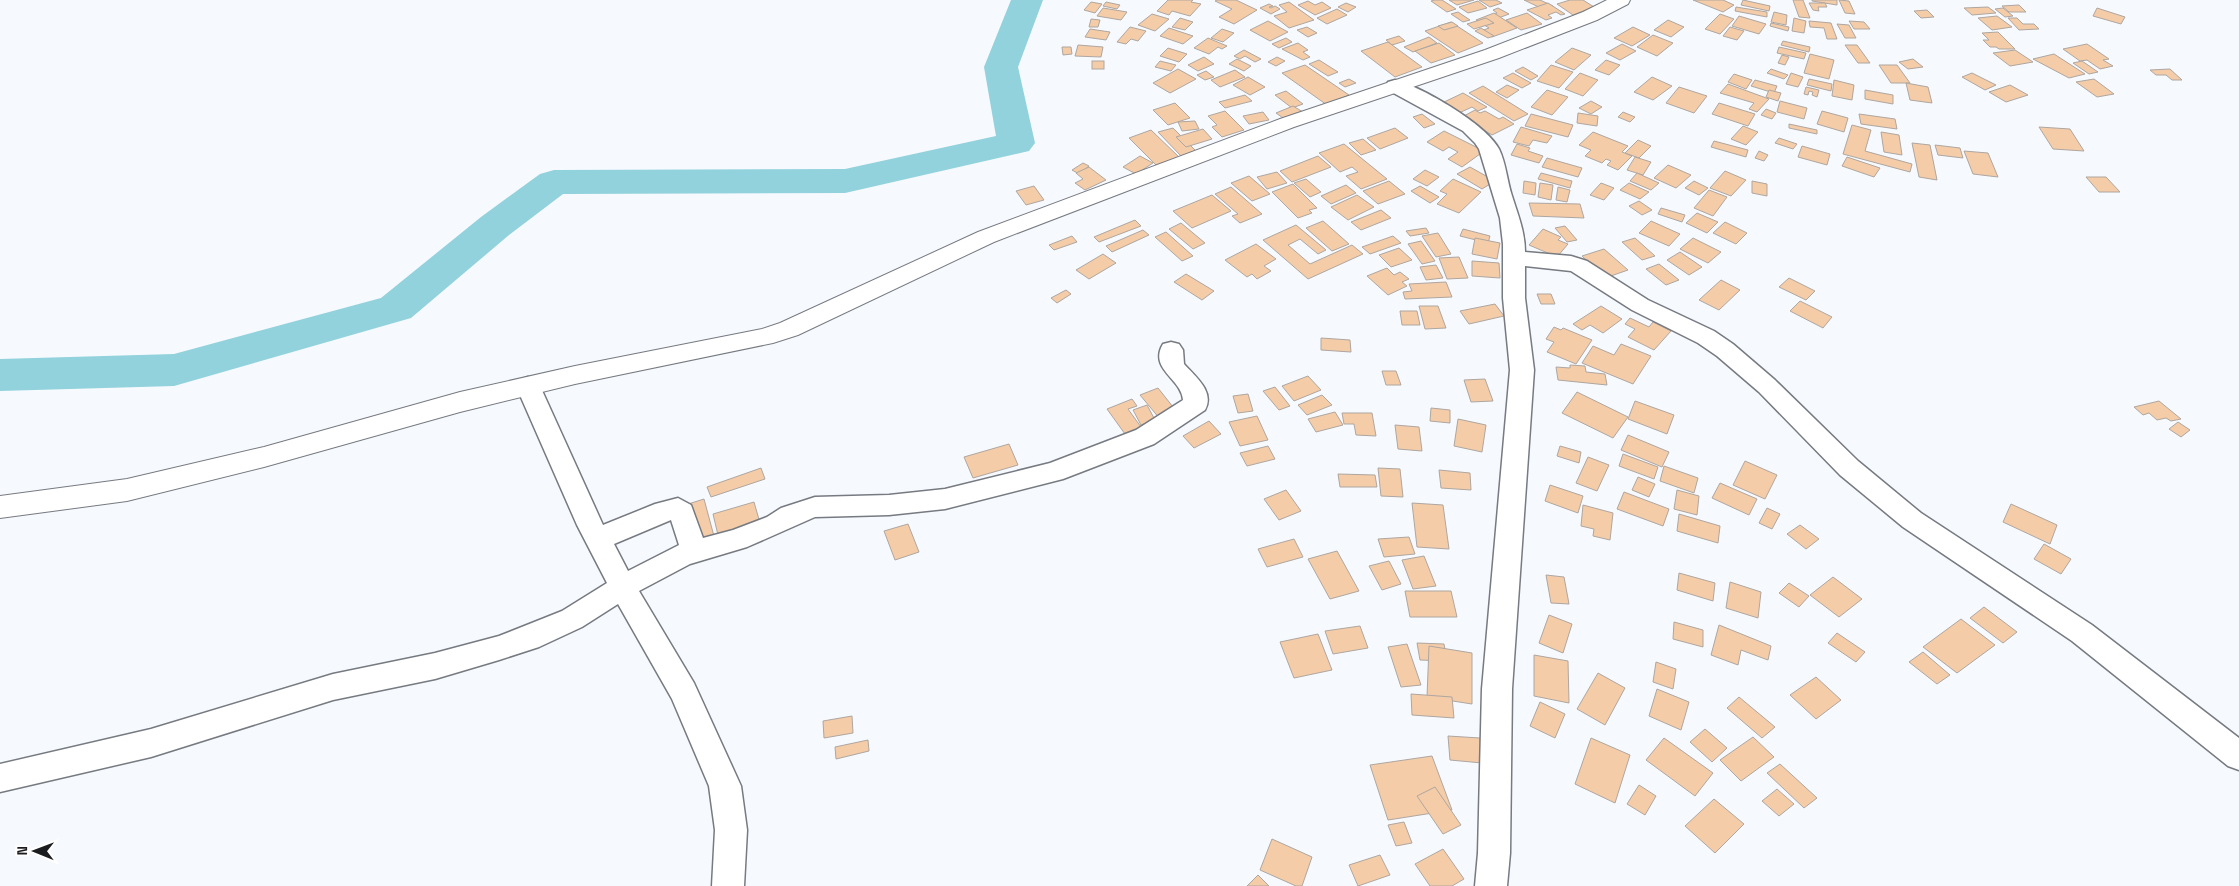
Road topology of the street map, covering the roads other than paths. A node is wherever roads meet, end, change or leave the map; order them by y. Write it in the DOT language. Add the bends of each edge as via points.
graph roads {
  1 [pos="1621,0"];
  2 [pos="1395,86"];
  3 [pos="1514,258"];
  4 [pos="1171,350"];
  5 [pos="528,386"];
  6 [pos="0,497"];
  7 [pos="29,503"];
  8 [pos="0,506"];
  9 [pos="598,539"];
  10 [pos="694,551"];
  11 [pos="623,587"];
  12 [pos="2239,756"];
  13 [pos="0,778"];
  14 [pos="728,886"];
  15 [pos="1491,886"];
  1 -- 2 [label="street" via="1590,16 1492,54"];
  2 -- 3 [label="street" via="1443,110 1482,139 1491,154 1510,218"];
  2 -- 5 [label="street" via="1166,167 986,237 764,337"];
  3 -- 12 [label="street" via="1578,266 1640,305 1719,346 1767,386 1849,468 1912,520 2082,633"];
  3 -- 15 [label="street" via="1514,298 1522,370 1497,689"];
  4 -- 10 [label="street" via="1170,362 1194,391 1196,404 1145,437 1054,472 946,499 810,508 738,539"];
  5 -- 7 [label="street" via="191,475 127,490"];
  5 -- 9 [label="street"];
  6 -- 7 [label="street"];
  7 -- 8 [label="street"];
  9 -- 10 [label="street" via="664,510 678,508"];
  9 -- 11 [label="street"];
  10 -- 11 [label="street"];
  11 -- 13 [label="street" via="572,619 499,648 435,666 333,687 151,743"];
  11 -- 14 [label="street" via="684,692 725,786 731,830"];
}
